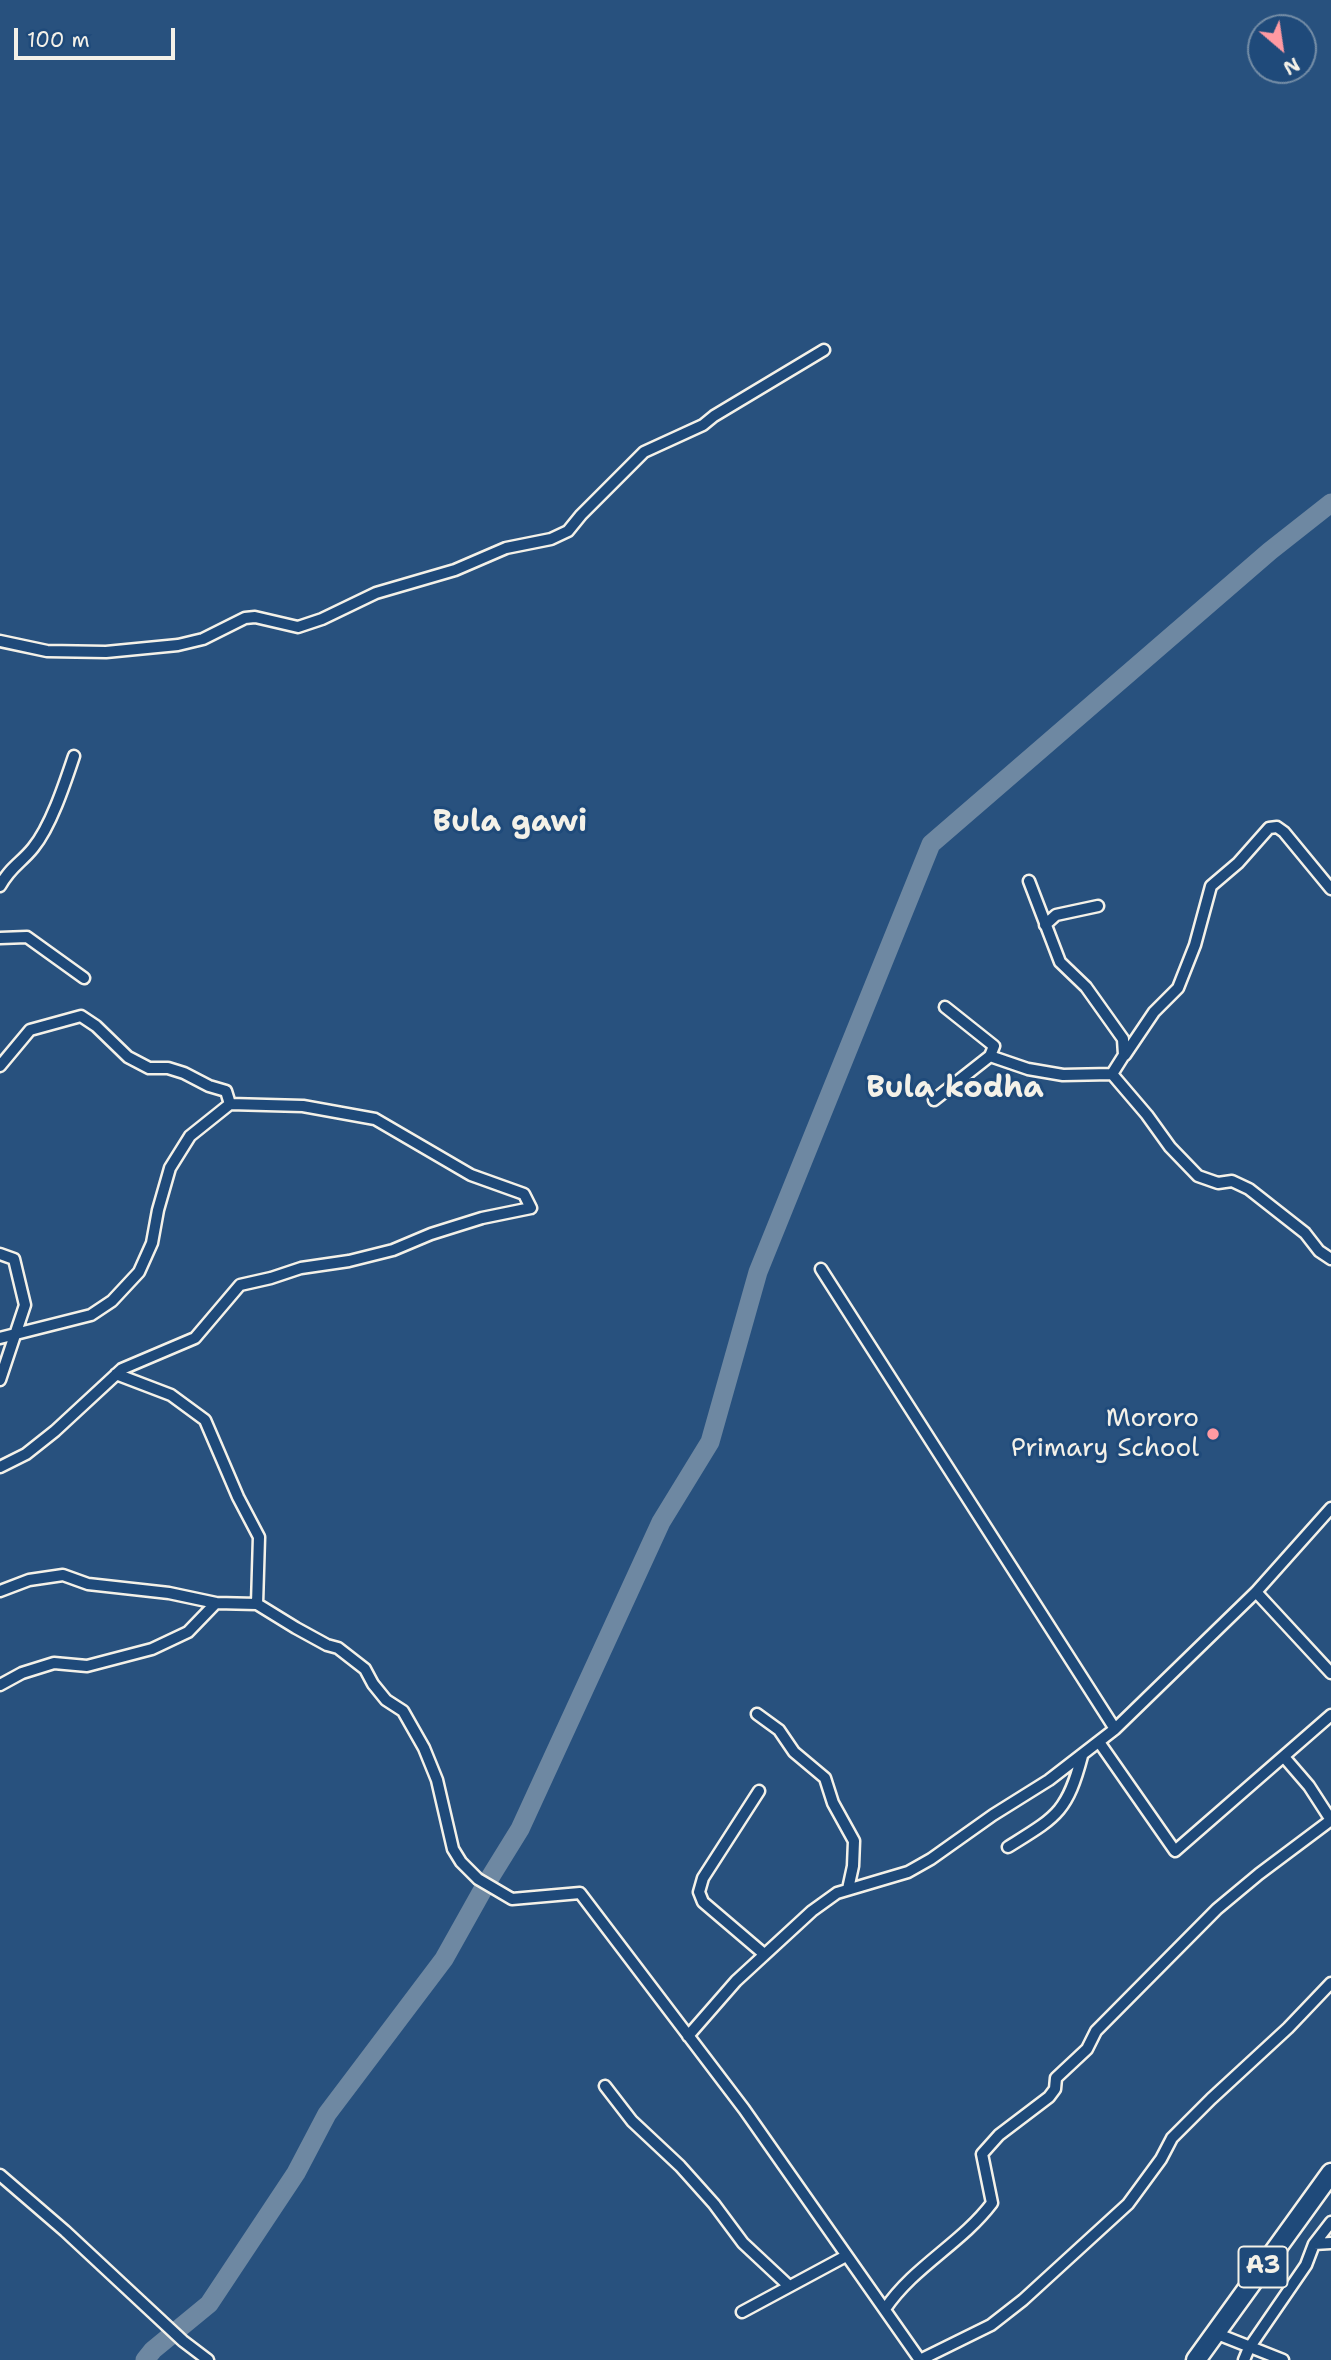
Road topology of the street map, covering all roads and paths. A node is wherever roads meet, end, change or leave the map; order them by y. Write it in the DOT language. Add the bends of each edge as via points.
graph roads {
  1 [pos="824,350"];
  2 [pos="0,641"];
  3 [pos="74,756"];
  4 [pos="1029,881"];
  5 [pos="0,886"];
  6 [pos="1331,889"];
  7 [pos="1098,906"];
  8 [pos="1045,925"];
  9 [pos="0,938"];
  10 [pos="84,978"];
  11 [pos="945,1007"];
  12 [pos="1124,1055"];
  13 [pos="990,1056"];
  14 [pos="0,1066"];
  15 [pos="1112,1074"];
  16 [pos="934,1100"];
  17 [pos="230,1104"];
  18 [pos="0,1254"];
  19 [pos="1331,1259"];
  20 [pos="821,1269"];
  21 [pos="15,1334"];
  22 [pos="0,1338"];
  23 [pos="116,1374"];
  24 [pos="0,1380"];
  25 [pos="0,1467"];
  26 [pos="1331,1508"];
  27 [pos="0,1591"];
  28 [pos="1256,1592"];
  29 [pos="216,1603"];
  30 [pos="257,1604"];
  31 [pos="1329,1666"];
  32 [pos="0,1685"];
  33 [pos="757,1714"];
  34 [pos="1331,1715"];
  35 [pos="1115,1729"];
  36 [pos="1099,1742"];
  37 [pos="1082,1755"];
  38 [pos="1284,1756"];
  39 [pos="759,1791"];
  40 [pos="1331,1820"];
  41 [pos="1008,1847"];
  42 [pos="848,1889"];
  43 [pos="764,1954"];
  44 [pos="1331,1983"];
  45 [pos="688,2036"];
  46 [pos="605,2086"];
  47 [pos="1331,2173"];
  48 [pos="0,2175"];
  49 [pos="1331,2222"];
  50 [pos="1331,2243"];
  51 [pos="1314,2244"];
  52 [pos="846,2256"];
  53 [pos="789,2286"];
  54 [pos="885,2309"];
  55 [pos="742,2312"];
  56 [pos="1215,2333"];
  57 [pos="1249,2348"];
  58 [pos="208,2360"];
  59 [pos="920,2360"];
  60 [pos="1196,2360"];
  61 [pos="1244,2360"];
  62 [pos="1283,2360"];
  1 -- 2 [label="street" via="703,425 644,452 568,531 551,539 506,548 455,570 376,593 298,627 245,618 203,639 106,652 47,652"];
  3 -- 5 [label="street" via="60,798 33,848 8,871"];
  4 -- 8 [label="street"];
  6 -- 12 [label="street" via="1284,832 1269,828 1211,886 1178,988 1154,1012"];
  7 -- 8 [label="street" via="1056,915"];
  8 -- 12 [label="street" via="1060,962 1117,1028"];
  9 -- 10 [label="street" via="27,937"];
  11 -- 13 [label="street" via="994,1046"];
  12 -- 15 [label="street"];
  13 -- 15 [label="street" via="1063,1075"];
  13 -- 16 [label="street"];
  14 -- 17 [label="street" via="30,1030 81,1016 128,1058 149,1068 184,1073 226,1091"];
  15 -- 19 [label="street" via="1198,1176 1250,1189"];
  17 -- 21 [label="street" via="190,1136 170,1168 152,1243 139,1272 112,1301 90,1315"];
  17 -- 23 [label="street" via="303,1106 375,1119 471,1175 524,1194 531,1208 482,1218 393,1250 240,1285 195,1338"];
  18 -- 21 [label="street" via="14,1259 25,1305"];
  20 -- 35 [label="street"];
  21 -- 22 [label="street"];
  21 -- 24 [label="street"];
  23 -- 25 [label="street" via="26,1454"];
  23 -- 30 [label="street" via="171,1395 205,1420 259,1537"];
  26 -- 28 [label="street"];
  27 -- 29 [label="street" via="29,1580 63,1575 89,1584"];
  28 -- 31 [label="street"];
  28 -- 35 [label="street"];
  29 -- 30 [label="street"];
  29 -- 32 [label="street" via="188,1632 152,1649 87,1666 54,1663 22,1672"];
  30 -- 45 [label="street" via="338,1648 365,1669 386,1700 403,1711 433,1769 453,1849 461,1862 478,1879 512,1899 580,1893"];
  33 -- 42 [label="street" via="825,1778 853,1841"];
  34 -- 38 [label="street"];
  35 -- 36 [label="street"];
  36 -- 37 [label="street"];
  36 -- 38 [label="street" via="1175,1851"];
  37 -- 41 [label="street" via="1065,1804 1050,1821"];
  37 -- 42 [label="street" via="931,1859 908,1872"];
  38 -- 40 [label="street"];
  39 -- 43 [label="street" via="699,1892 703,1902"];
  40 -- 54 [label="street" via="1217,1909 1096,2031 1087,2049 1055,2078 1049,2098 999,2135 982,2154 992,2203 900,2288"];
  42 -- 43 [label="street" via="812,1911"];
  43 -- 45 [label="street"];
  44 -- 59 [label="street" via="1172,2138 1128,2204 991,2325"];
  45 -- 52 [label="street"];
  46 -- 53 [label="street" via="632,2121 714,2204 743,2243"];
  47 -- 56 [label="highway, A3"];
  48 -- 58 [label="street"];
  49 -- 51 [label="street"];
  50 -- 51 [label="street"];
  51 -- 57 [label="street" via="1306,2265"];
  52 -- 53 [label="street"];
  52 -- 54 [label="street"];
  53 -- 55 [label="street"];
  54 -- 59 [label="street"];
  56 -- 57 [label="street"];
  56 -- 60 [label="highway, A3"];
  57 -- 61 [label="street"];
  57 -- 62 [label="street"];
}
